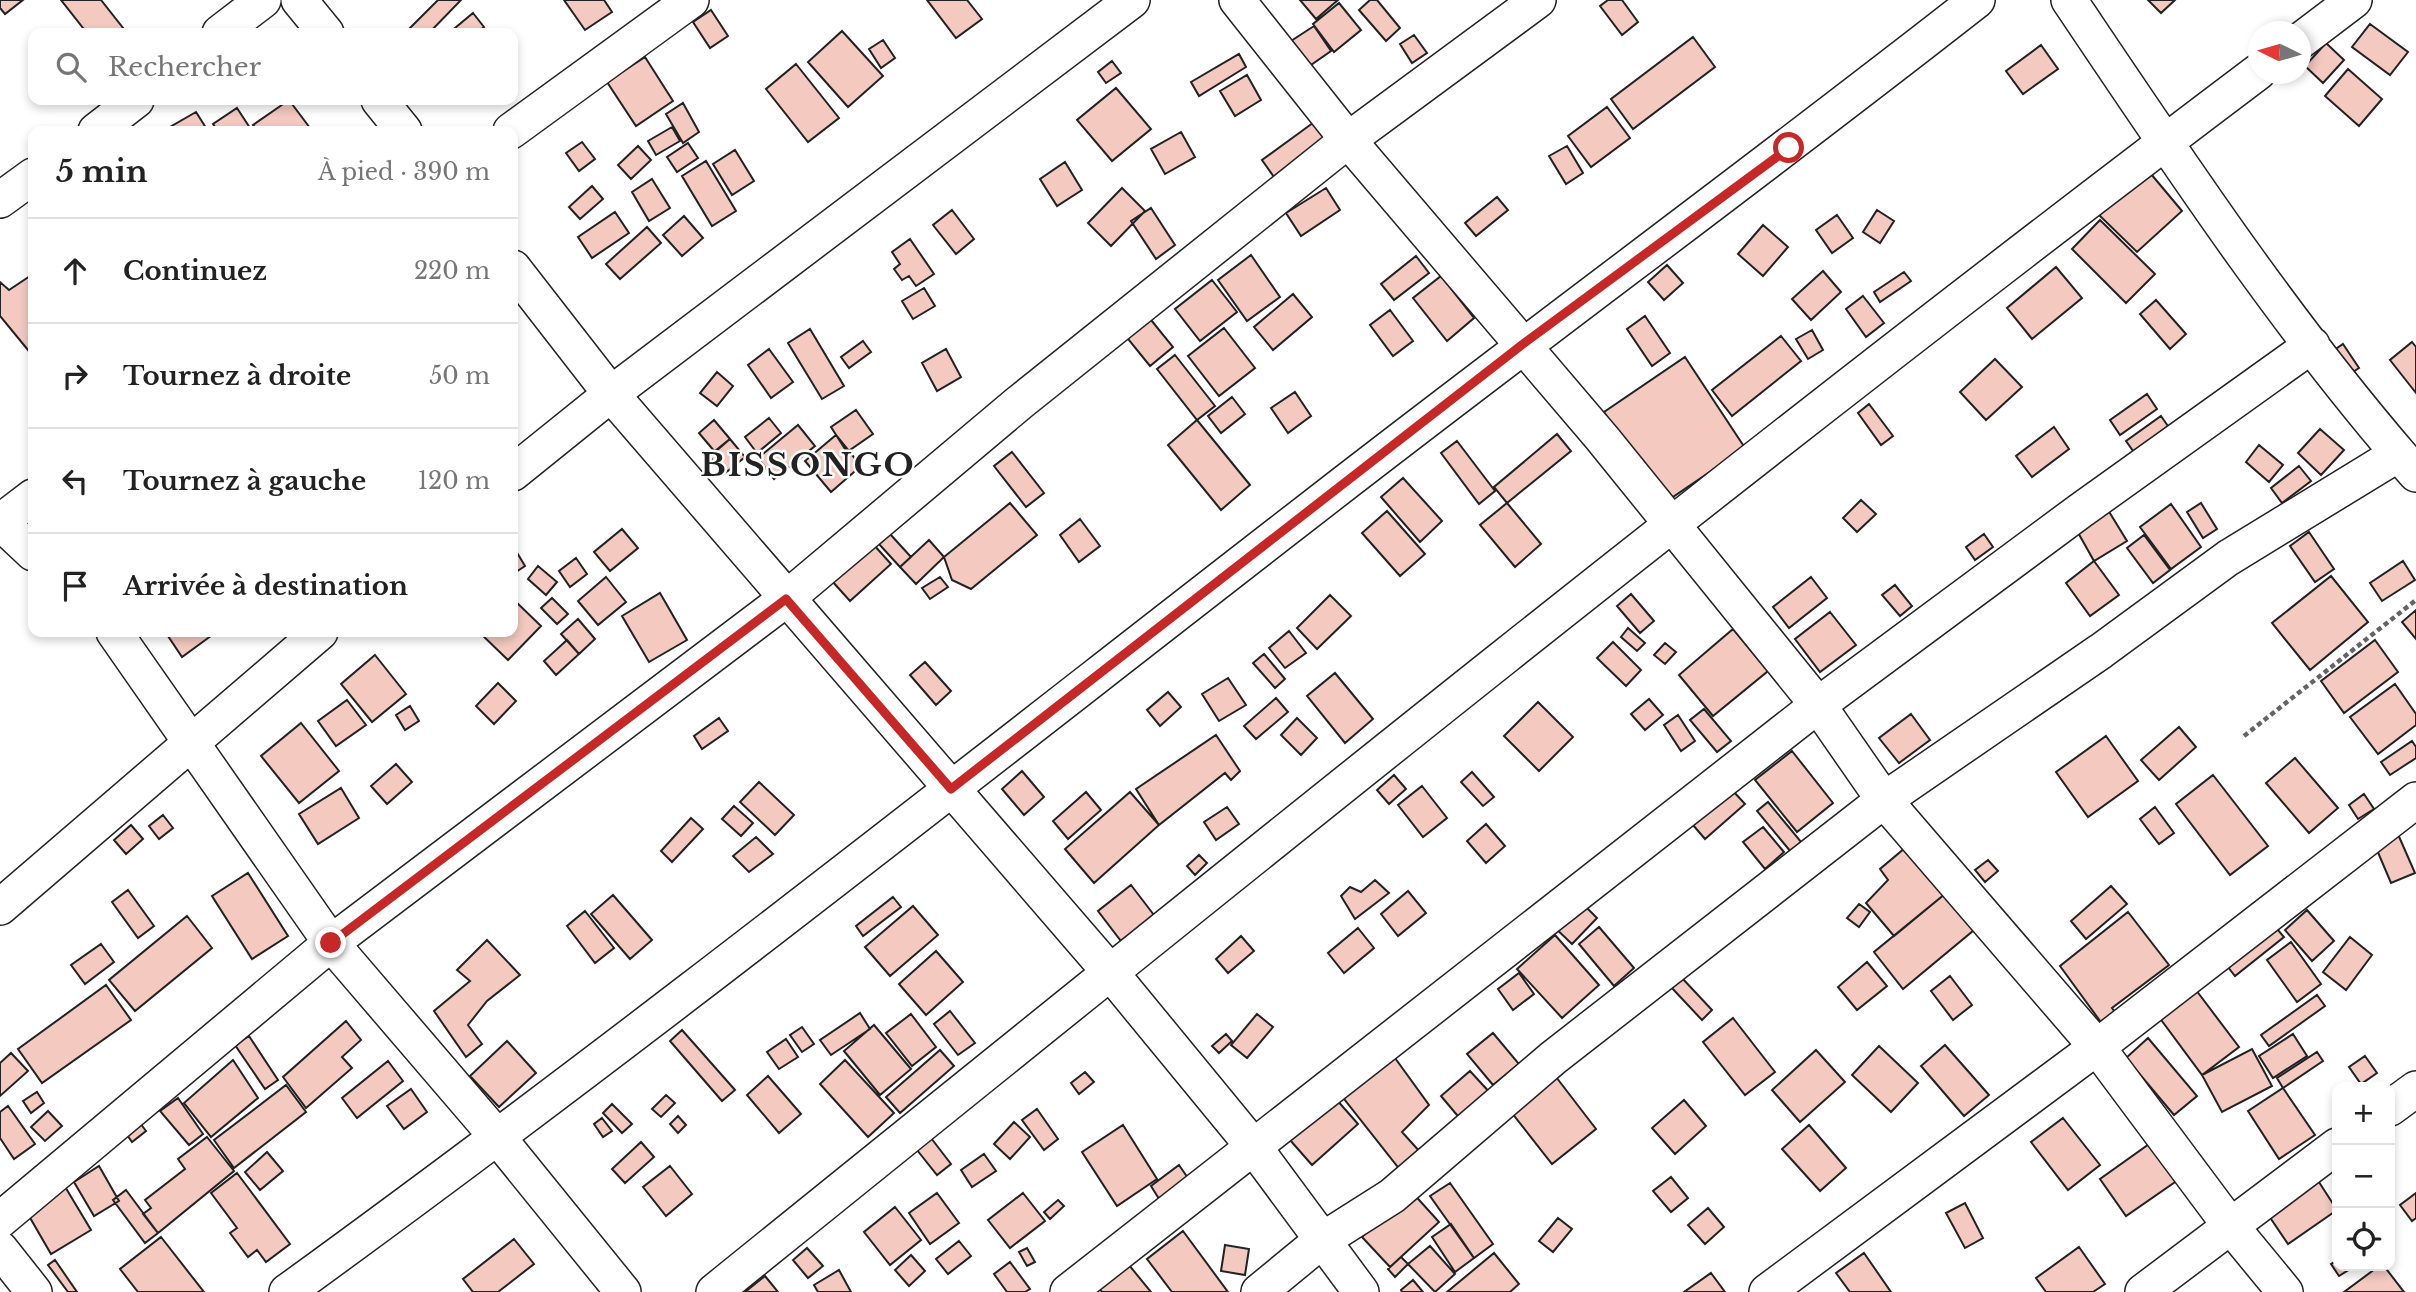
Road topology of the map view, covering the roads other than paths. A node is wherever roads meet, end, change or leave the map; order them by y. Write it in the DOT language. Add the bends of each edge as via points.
graph roads {
  1 [pos="262,0"];
  2 [pos="299,0"];
  3 [pos="691,0"];
  4 [pos="1132,0"];
  5 [pos="1237,0"];
  6 [pos="1538,0"];
  7 [pos="1977,0"];
  8 [pos="2068,0"];
  9 [pos="2354,0"];
  10 [pos="226,28"];
  11 [pos="322,28"];
  12 [pos="2311,33"];
  13 [pos="2248,80"];
  14 [pos="130,105"];
  15 [pos="383,105"];
  16 [pos="102,126"];
  17 [pos="400,126"];
  18 [pos="518,126"];
  19 [pos="1348,140"];
  20 [pos="2165,143"];
  21 [pos="28,180"];
  22 [pos="0,200"];
  23 [pos="518,274"];
  24 [pos="1523,344"];
  25 [pos="2312,345"];
  26 [pos="611,394"];
  27 [pos="2407,464"];
  28 [pos="518,469"];
  29 [pos="28,501"];
  30 [pos="0,522"];
  31 [pos="1672,527"];
  32 [pos="28,548"];
  33 [pos="786,599"];
  34 [pos="117,637"];
  35 [pos="314,637"];
  36 [pos="1818,705"];
  37 [pos="191,745"];
  38 [pos="951,789"];
  39 [pos="1884,800"];
  40 [pos="2416,800"];
  41 [pos="0,907"];
  42 [pos="331,943"];
  43 [pos="1110,972"];
  44 [pos="2097,1047"];
  45 [pos="2416,1089"];
  46 [pos="2395,1104"];
  47 [pos="499,1139"];
  48 [pos="1253,1146"];
  49 [pos="2332,1150"];
  50 [pos="0,1220"];
  51 [pos="2229,1224"];
  52 [pos="1321,1241"];
  53 [pos="0,1249"];
  54 [pos="34,1292"];
  55 [pos="287,1292"];
  56 [pos="622,1292"];
  57 [pos="714,1292"];
  58 [pos="1068,1292"];
  59 [pos="1259,1292"];
  60 [pos="1361,1292"];
  61 [pos="1767,1292"];
  62 [pos="2143,1292"];
  63 [pos="2285,1292"];
  1 -- 10 [label="street"];
  2 -- 11 [label="street"];
  3 -- 18 [label="street"];
  4 -- 26 [label="street"];
  5 -- 19 [label="street"];
  6 -- 19 [label="street"];
  7 -- 24 [label="street" via="1789,148"];
  8 -- 20 [label="street"];
  9 -- 12 [label="street"];
  13 -- 20 [label="street"];
  14 -- 16 [label="street"];
  15 -- 17 [label="street"];
  19 -- 24 [label="street"];
  19 -- 33 [label="street" via="1019,403"];
  20 -- 25 [label="street"];
  20 -- 31 [label="street"];
  21 -- 22 [label="street"];
  23 -- 26 [label="street"];
  24 -- 31 [label="street"];
  24 -- 38 [label="street"];
  25 -- 27 [label="street"];
  25 -- 36 [label="street"];
  26 -- 28 [label="street"];
  26 -- 33 [label="street"];
  27 -- 39 [label="street" via="2228,558"];
  29 -- 30 [label="street"];
  30 -- 32 [label="street"];
  31 -- 36 [label="street"];
  31 -- 43 [label="street"];
  33 -- 38 [label="street"];
  33 -- 42 [label="street"];
  34 -- 37 [label="street"];
  35 -- 37 [label="street"];
  36 -- 39 [label="street"];
  36 -- 48 [label="street"];
  37 -- 41 [label="street"];
  37 -- 42 [label="street"];
  38 -- 43 [label="street"];
  38 -- 47 [label="street"];
  39 -- 44 [label="street"];
  39 -- 52 [label="street" via="1553,1058 1392,1196"];
  40 -- 44 [label="street"];
  42 -- 47 [label="street"];
  42 -- 50 [label="street"];
  43 -- 48 [label="street"];
  43 -- 57 [label="street"];
  44 -- 51 [label="street"];
  44 -- 61 [label="street"];
  45 -- 46 [label="street"];
  47 -- 55 [label="street"];
  47 -- 56 [label="street"];
  48 -- 52 [label="street"];
  48 -- 58 [label="street"];
  49 -- 51 [label="street"];
  51 -- 62 [label="street"];
  51 -- 63 [label="street"];
  52 -- 59 [label="street"];
  52 -- 60 [label="street"];
  53 -- 54 [label="street"];
}
